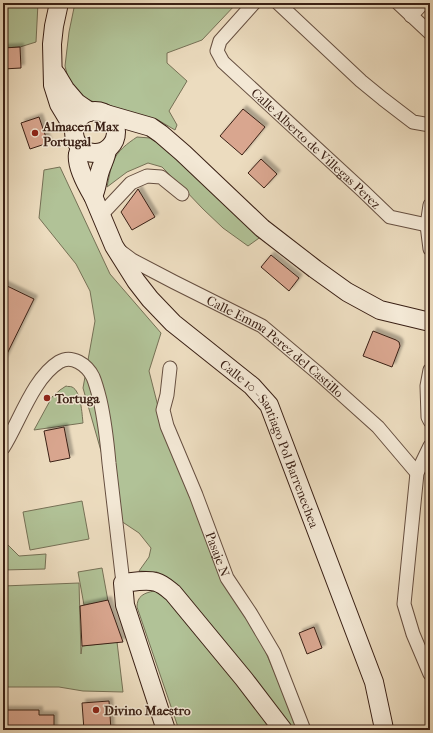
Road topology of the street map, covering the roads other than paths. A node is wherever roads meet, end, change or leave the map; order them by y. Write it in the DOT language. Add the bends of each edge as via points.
graph roads {
  1 [pos="254,3"];
  2 [pos="278,3"];
  3 [pos="398,3"];
  4 [pos="423,3"];
  5 [pos="55,6"];
  6 [pos="411,16"];
  7 [pos="430,33"];
  8 [pos="53,68"];
  9 [pos="98,113"];
  10 [pos="76,124"];
  11 [pos="430,125"];
  12 [pos="161,134"];
  13 [pos="111,145"];
  14 [pos="80,148"];
  15 [pos="182,194"];
  16 [pos="93,196"];
  17 [pos="430,205"];
  18 [pos="101,215"];
  19 [pos="427,225"];
  20 [pos="114,246"];
  21 [pos="430,249"];
  22 [pos="430,322"];
  23 [pos="170,368"];
  24 [pos="430,370"];
  25 [pos="430,421"];
  26 [pos="430,446"];
  27 [pos="3,448"];
  28 [pos="417,473"];
  29 [pos="123,583"];
  30 [pos="430,674"];
  31 [pos="166,730"];
  32 [pos="283,730"];
  33 [pos="304,730"];
  34 [pos="384,730"];
  1 -- 19 [label="street, Calle Alberto de Villegas Perez" via="220,41 217,51 223,62 390,217"];
  2 -- 11 [label="street" via="383,99 413,122"];
  3 -- 6 [label="street"];
  4 -- 6 [label="street"];
  5 -- 8 [label="main road"];
  6 -- 7 [label="street"];
  8 -- 9 [label="main road" via="77,103"];
  8 -- 10 [label="main road" via="53,86 59,104 68,119"];
  9 -- 10 [label="main road" via="84,114"];
  9 -- 12 [label="main road" via="151,126"];
  9 -- 13 [label="main road" via="111,119 115,125 116,133"];
  10 -- 14 [label="main road" via="74,136"];
  12 -- 13 [label="main road" via="129,134"];
  12 -- 22 [label="main road" via="262,228 347,292 380,310"];
  13 -- 14 [label="main road" via="100,153 86,152"];
  13 -- 16 [label="main road" via="100,170"];
  14 -- 16 [label="main road, Calle 10 - Santiago Pol Barrenechea" via="79,166"];
  15 -- 18 [label="street" via="161,177 147,176 131,183"];
  16 -- 18 [label="main road, Calle 10 - Santiago Pol Barrenechea"];
  17 -- 19 [label="street"];
  18 -- 20 [label="main road, Calle 10 - Santiago Pol Barrenechea"];
  19 -- 21 [label="street"];
  20 -- 28 [label="street, Calle Emma Perez del Castillo" via="132,260 262,326 378,427"];
  20 -- 34 [label="main road, Calle 10 - Santiago Pol Barrenechea" via="136,281 173,323 252,386 269,405 374,682"];
  23 -- 33 [label="street, Pasaje N" via="163,410 167,426 196,494 227,578 274,653"];
  24 -- 25 [label="street" via="427,386"];
  26 -- 28 [label="street"];
  27 -- 29 [label="street" via="45,374 60,361 68,359 81,363 93,376 105,422"];
  28 -- 30 [label="street" via="404,604 413,634"];
  29 -- 31 [label="main road" via="125,605"];
  29 -- 32 [label="main road" via="156,582 173,593"];
}
